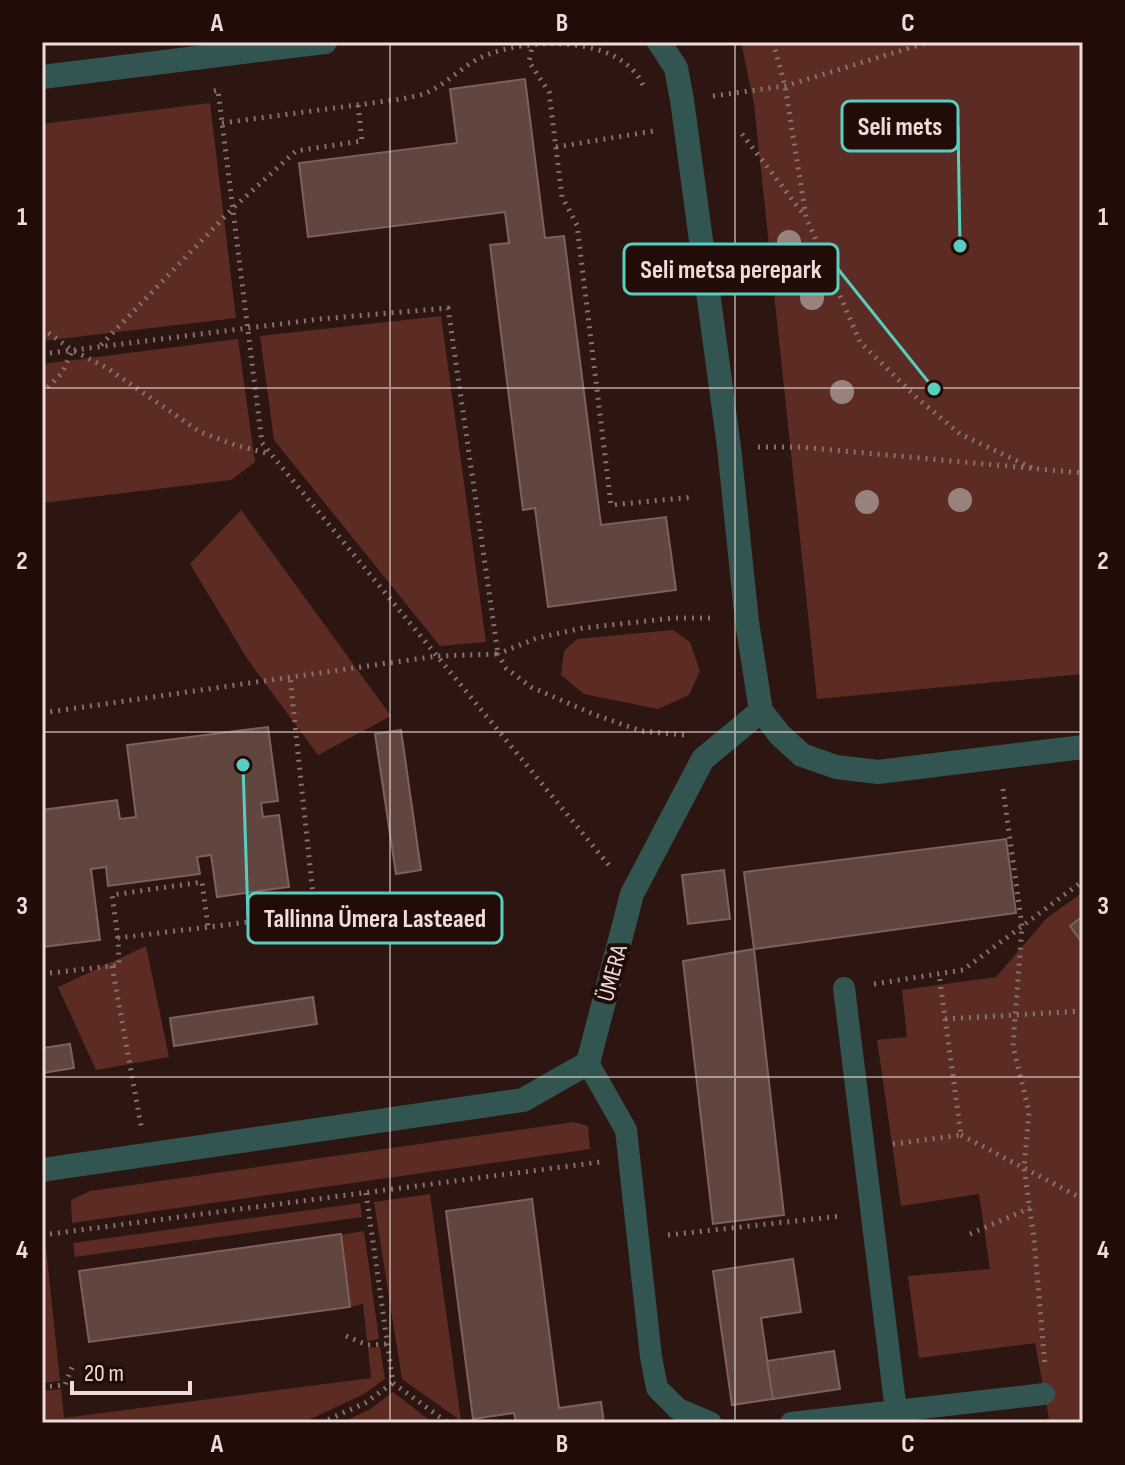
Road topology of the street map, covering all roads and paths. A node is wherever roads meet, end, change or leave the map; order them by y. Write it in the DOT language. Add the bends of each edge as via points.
graph roads {
  1 [pos="325,42"];
  2 [pos="659,42"];
  3 [pos="773,42"];
  4 [pos="929,42"];
  5 [pos="533,44"];
  6 [pos="42,77"];
  7 [pos="785,86"];
  8 [pos="218,90"];
  9 [pos="646,92"];
  10 [pos="704,97"];
  11 [pos="358,105"];
  12 [pos="222,123"];
  13 [pos="654,131"];
  14 [pos="742,134"];
  15 [pos="556,147"];
  16 [pos="233,208"];
  17 [pos="806,217"];
  18 [pos="42,328"];
  19 [pos="249,329"];
  20 [pos="99,347"];
  21 [pos="72,350"];
  22 [pos="42,354"];
  23 [pos="42,393"];
  24 [pos="729,447"];
  25 [pos="272,455"];
  26 [pos="1032,468"];
  27 [pos="1083,473"];
  28 [pos="694,497"];
  29 [pos="747,622"];
  30 [pos="498,654"];
  31 [pos="437,656"];
  32 [pos="290,677"];
  33 [pos="761,711"];
  34 [pos="42,713"];
  35 [pos="684,735"];
  36 [pos="1083,747"];
  37 [pos="998,757"];
  38 [pos="1083,881"];
  39 [pos="632,894"];
  40 [pos="1022,926"];
  41 [pos="208,927"];
  42 [pos="118,938"];
  43 [pos="112,966"];
  44 [pos="42,974"];
  45 [pos="939,974"];
  46 [pos="844,988"];
  47 [pos="1083,1011"];
  48 [pos="1016,1015"];
  49 [pos="945,1019"];
  50 [pos="588,1063"];
  51 [pos="961,1135"];
  52 [pos="864,1148"];
  53 [pos="146,1155"];
  54 [pos="629,1158"];
  55 [pos="1024,1168"];
  56 [pos="42,1170"];
  57 [pos="366,1193"];
  58 [pos="1083,1199"];
  59 [pos="1030,1208"];
  60 [pos="871,1212"];
  61 [pos="970,1234"];
  62 [pos="42,1235"];
  63 [pos="639,1238"];
  64 [pos="346,1336"];
  65 [pos="388,1344"];
  66 [pos="72,1367"];
  67 [pos="393,1383"];
  68 [pos="42,1387"];
  69 [pos="1044,1394"];
  70 [pos="896,1411"];
  71 [pos="321,1423"];
  72 [pos="448,1423"];
  73 [pos="711,1423"];
  74 [pos="791,1423"];
  1 -- 6 [label="street"];
  2 -- 24 [label="street" via="676,68 680,89"];
  3 -- 7 [label="path"];
  4 -- 7 [label="path"];
  5 -- 9 [label="path" via="576,44 609,53 628,66"];
  5 -- 11 [label="path" via="485,56 427,93"];
  5 -- 15 [label="path" via="529,62 549,92"];
  7 -- 10 [label="path"];
  7 -- 17 [label="path"];
  8 -- 12 [label="path"];
  11 -- 12 [label="path"];
  11 -- 16 [label="path" via="362,141 296,151"];
  12 -- 16 [label="path"];
  13 -- 15 [label="path"];
  14 -- 17 [label="path"];
  15 -- 28 [label="path" via="562,197 577,225 611,505"];
  16 -- 19 [label="path"];
  16 -- 20 [label="path"];
  17 -- 26 [label="path" via="860,342 960,434"];
  18 -- 21 [label="path"];
  19 -- 20 [label="path"];
  19 -- 25 [label="path" via="262,443"];
  19 -- 30 [label="path" via="448,308"];
  20 -- 21 [label="path"];
  21 -- 22 [label="path"];
  21 -- 23 [label="path" via="62,373"];
  21 -- 25 [label="path" via="200,432"];
  24 -- 26 [label="path" via="782,446"];
  24 -- 29 [label="street"];
  25 -- 31 [label="path"];
  26 -- 27 [label="path"];
  29 -- 30 [label="path" via="674,618 583,628"];
  29 -- 33 [label="street"];
  30 -- 31 [label="path"];
  30 -- 35 [label="path" via="506,668 531,687 581,709 641,731"];
  31 -- 32 [label="path"];
  31 -- 39 [label="path"];
  32 -- 34 [label="path"];
  32 -- 41 [label="path" via="315,914"];
  33 -- 37 [label="street" via="802,755 836,767 878,772"];
  33 -- 39 [label="street, ÜMERA" via="703,759"];
  36 -- 37 [label="street"];
  37 -- 40 [label="path"];
  38 -- 40 [label="path"];
  39 -- 50 [label="street, ÜMERA"];
  40 -- 45 [label="path" via="963,970"];
  40 -- 48 [label="path"];
  41 -- 42 [label="path"];
  41 -- 42 [label="path" via="202,882 112,895"];
  42 -- 43 [label="path" via="119,965"];
  43 -- 44 [label="path"];
  43 -- 53 [label="path"];
  45 -- 46 [label="path"];
  45 -- 49 [label="path"];
  46 -- 52 [label="lane"];
  47 -- 48 [label="path"];
  48 -- 49 [label="path"];
  48 -- 55 [label="path" via="1013,1046 1029,1112"];
  49 -- 51 [label="path"];
  50 -- 53 [label="street" via="523,1100"];
  50 -- 54 [label="lane" via="626,1130"];
  51 -- 52 [label="path"];
  51 -- 55 [label="path"];
  52 -- 60 [label="lane"];
  53 -- 56 [label="street"];
  54 -- 57 [label="path"];
  54 -- 63 [label="lane"];
  55 -- 58 [label="path"];
  55 -- 59 [label="path"];
  57 -- 62 [label="path"];
  57 -- 65 [label="path"];
  59 -- 61 [label="path"];
  59 -- 69 [label="path"];
  60 -- 63 [label="path"];
  60 -- 70 [label="lane"];
  63 -- 73 [label="lane" via="657,1388 678,1409"];
  64 -- 65 [label="path" via="367,1345"];
  65 -- 67 [label="path"];
  66 -- 68 [label="path" via="65,1385"];
  67 -- 71 [label="path"];
  67 -- 72 [label="path"];
  69 -- 70 [label="lane"];
  70 -- 74 [label="lane"];
}
